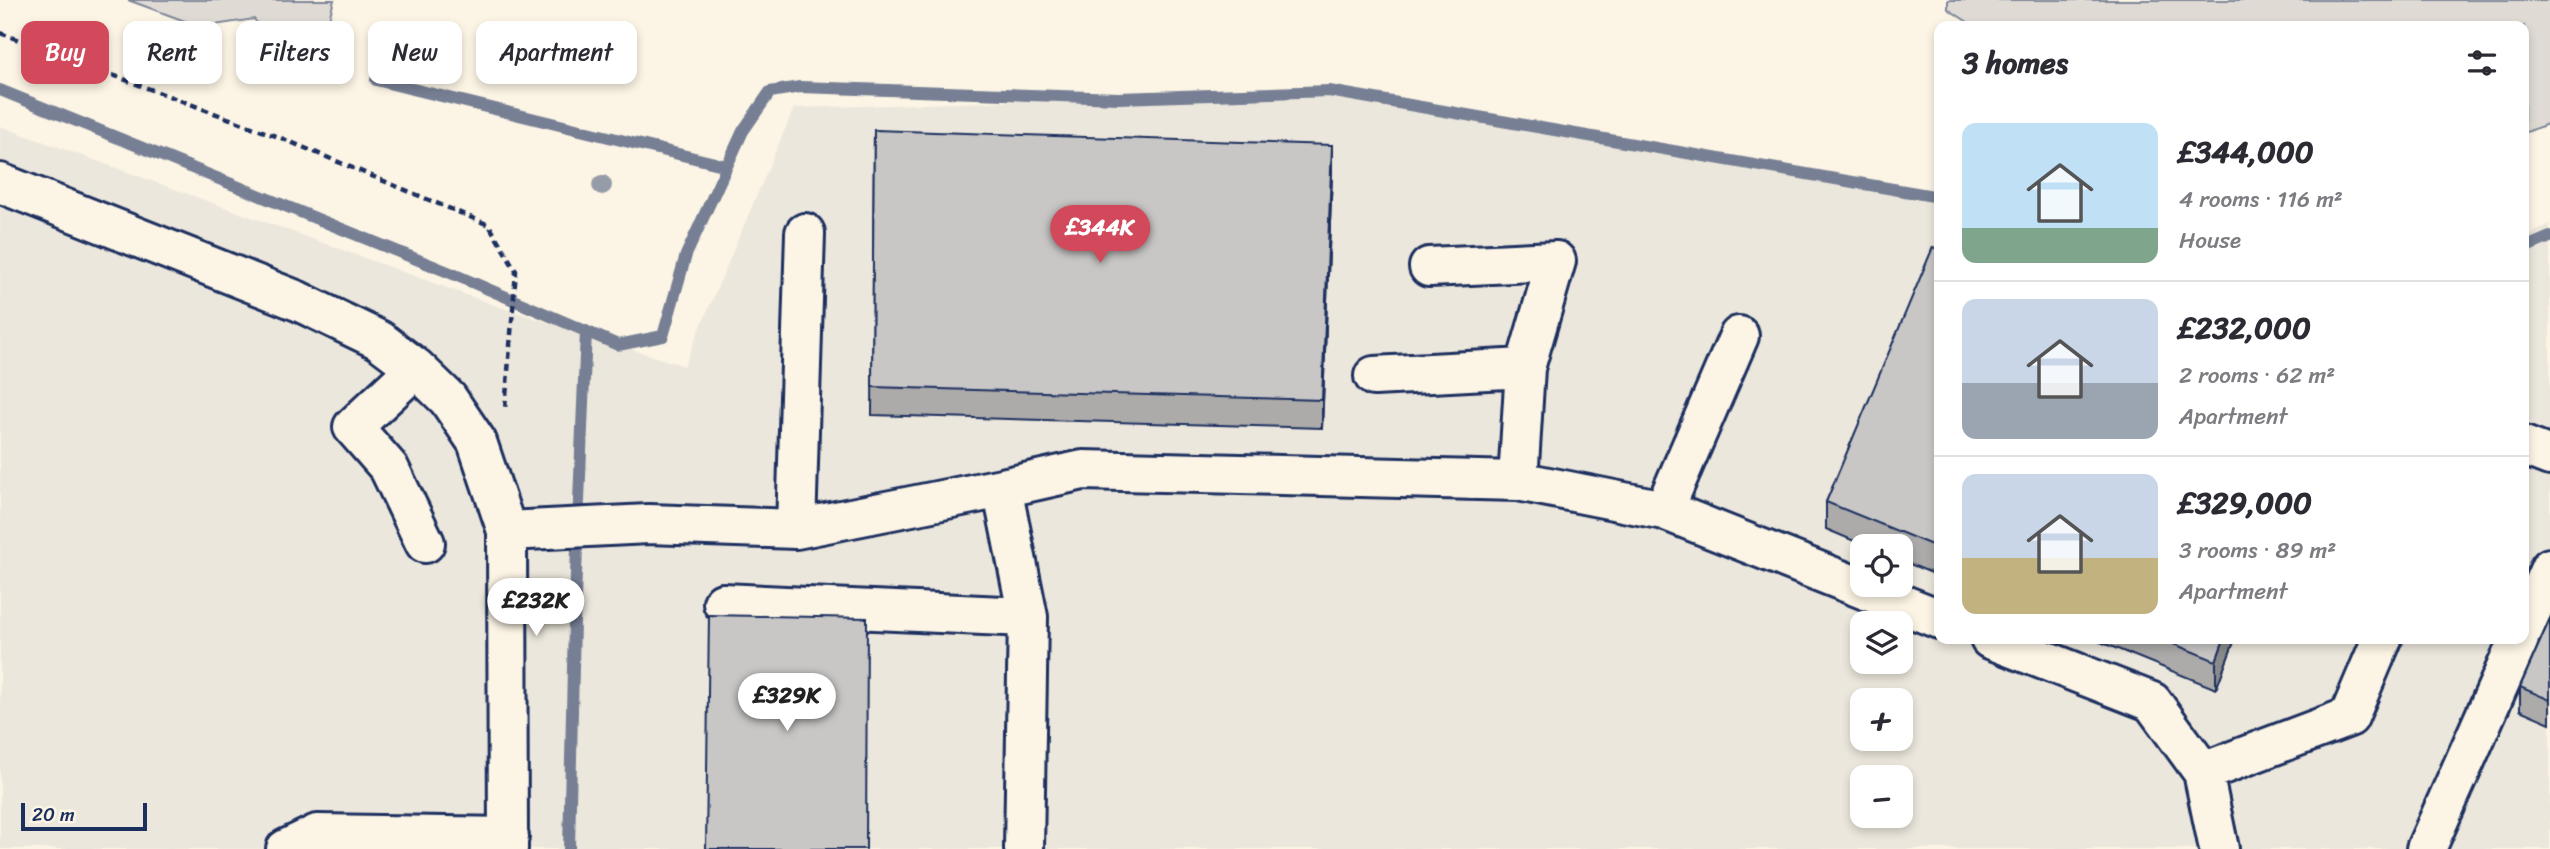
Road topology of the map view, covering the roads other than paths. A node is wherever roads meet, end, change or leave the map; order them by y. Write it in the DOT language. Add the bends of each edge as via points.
graph roads {
  1 [pos="0,183"];
  2 [pos="805,233"];
  3 [pos="1429,267"];
  4 [pos="1740,336"];
  5 [pos="416,368"];
  6 [pos="1525,368"];
  7 [pos="1374,376"];
  8 [pos="2529,448"];
  9 [pos="2550,456"];
  10 [pos="1518,481"];
  11 [pos="1002,488"];
  12 [pos="1664,510"];
  13 [pos="796,529"];
  14 [pos="507,531"];
  15 [pos="425,543"];
  16 [pos="2550,568"];
  17 [pos="723,603"];
  18 [pos="2529,616"];
  19 [pos="1028,617"];
  20 [pos="1934,617"];
  21 [pos="2003,644"];
  22 [pos="2380,644"];
  23 [pos="2517,644"];
  24 [pos="2203,772"];
  25 [pos="509,843"];
  26 [pos="286,849"];
  27 [pos="1024,849"];
  28 [pos="2219,849"];
  29 [pos="2426,849"];
  1 -- 5 [label="street" via="298,301 379,340"];
  2 -- 13 [label="street"];
  3 -- 6 [label="street" via="1556,261"];
  4 -- 12 [label="street"];
  5 -- 14 [label="street" via="447,399 477,442"];
  5 -- 15 [label="street" via="353,427 389,468"];
  6 -- 7 [label="street"];
  6 -- 10 [label="street"];
  8 -- 9 [label="street"];
  10 -- 11 [label="street" via="1083,470"];
  10 -- 12 [label="street"];
  11 -- 13 [label="street"];
  11 -- 19 [label="street"];
  12 -- 20 [label="street"];
  13 -- 14 [label="street" via="649,524"];
  14 -- 25 [label="street"];
  16 -- 18 [label="street"];
  17 -- 19 [label="street"];
  19 -- 27 [label="street"];
  21 -- 24 [label="street" via="2152,702"];
  22 -- 24 [label="street" via="2349,717"];
  23 -- 29 [label="street"];
  24 -- 28 [label="street"];
  25 -- 26 [label="street" via="317,834"];
}
